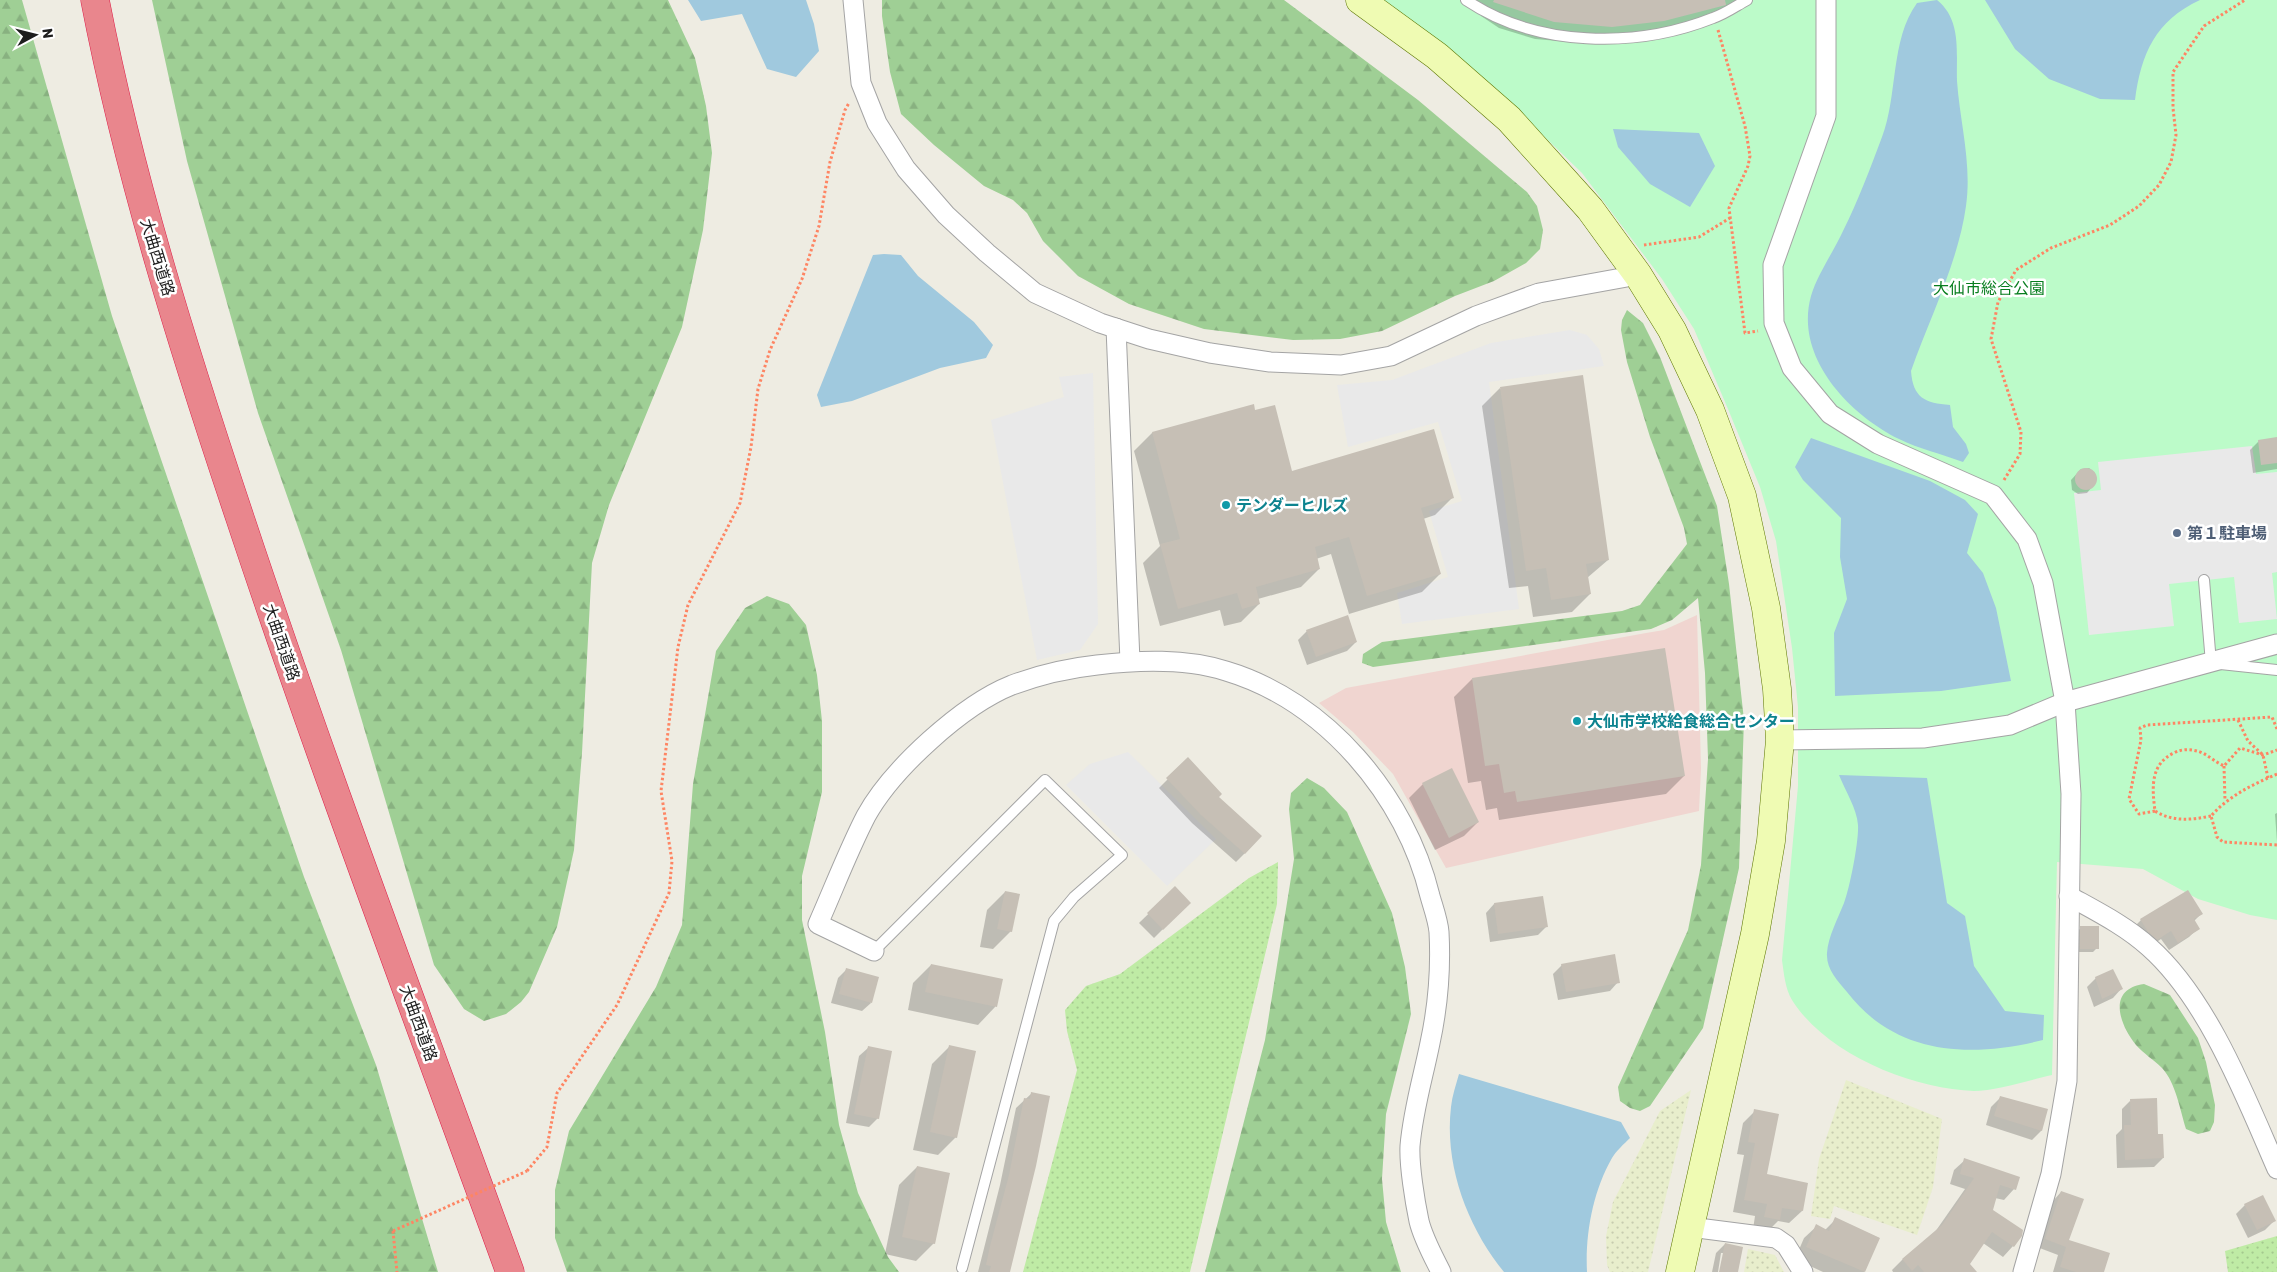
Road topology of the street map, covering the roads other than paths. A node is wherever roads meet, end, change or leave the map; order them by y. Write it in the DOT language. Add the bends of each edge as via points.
graph roads {
  1 [pos="95,0"];
  2 [pos="853,0"];
  3 [pos="1360,0"];
  4 [pos="1466,0"];
  5 [pos="1747,0"];
  6 [pos="1826,0"];
  7 [pos="1638,275"];
  8 [pos="1116,328"];
  9 [pos="2204,580"];
  10 [pos="2277,644"];
  11 [pos="1130,661"];
  12 [pos="2212,662"];
  13 [pos="2277,670"];
  14 [pos="2064,702"];
  15 [pos="1780,740"];
  16 [pos="2069,896"];
  17 [pos="874,951"];
  18 [pos="2277,1169"];
  19 [pos="1690,1227"];
  20 [pos="962,1268"];
  21 [pos="510,1272"];
  22 [pos="1440,1272"];
  23 [pos="1680,1272"];
  24 [pos="1803,1272"];
  25 [pos="2023,1272"];
  1 -- 21 [label="highway, 大曲西道路" via="140,199 200,397 271,611"];
  2 -- 8 [label="street" via="861,83 876,123 906,169 946,215 1035,293"];
  3 -- 7 [label="street" via="1437,56 1509,118 1590,210"];
  4 -- 5 [label="lane" via="1520,27 1606,39 1679,29 1714,18"];
  6 -- 14 [label="street" via="1826,116 1773,264 1776,329 1792,368 1830,414 1878,444 1993,495 2027,539 2043,583"];
  7 -- 8 [label="street" via="1540,293 1476,316 1391,356 1341,365 1270,362 1227,355 1148,339"];
  7 -- 15 [label="street" via="1672,330 1710,410 1742,496 1766,608"];
  8 -- 11 [label="street"];
  9 -- 12 [label="lane"];
  10 -- 12 [label="street"];
  11 -- 17 [label="street" via="1074,668 1010,686 964,713 920,748 867,815 818,924"];
  11 -- 22 [label="street" via="1186,663 1226,671 1280,694 1326,726 1368,770 1399,818 1424,872 1439,929 1440,986 1430,1044 1418,1087 1410,1149 1419,1223"];
  12 -- 13 [label="lane"];
  12 -- 14 [label="street"];
  14 -- 15 [label="street" via="2010,725 1923,738"];
  14 -- 16 [label="street" via="2071,794"];
  15 -- 19 [label="street" via="1771,841 1755,934"];
  16 -- 18 [label="street" via="2149,947 2182,983 2244,1092"];
  16 -- 25 [label="street" via="2067,1081 2051,1174"];
  17 -- 20 [label="lane" via="1045,780 1122,855 1074,897 1054,921"];
  19 -- 23 [label="street"];
  19 -- 24 [label="street" via="1776,1238 1786,1245"];
}
